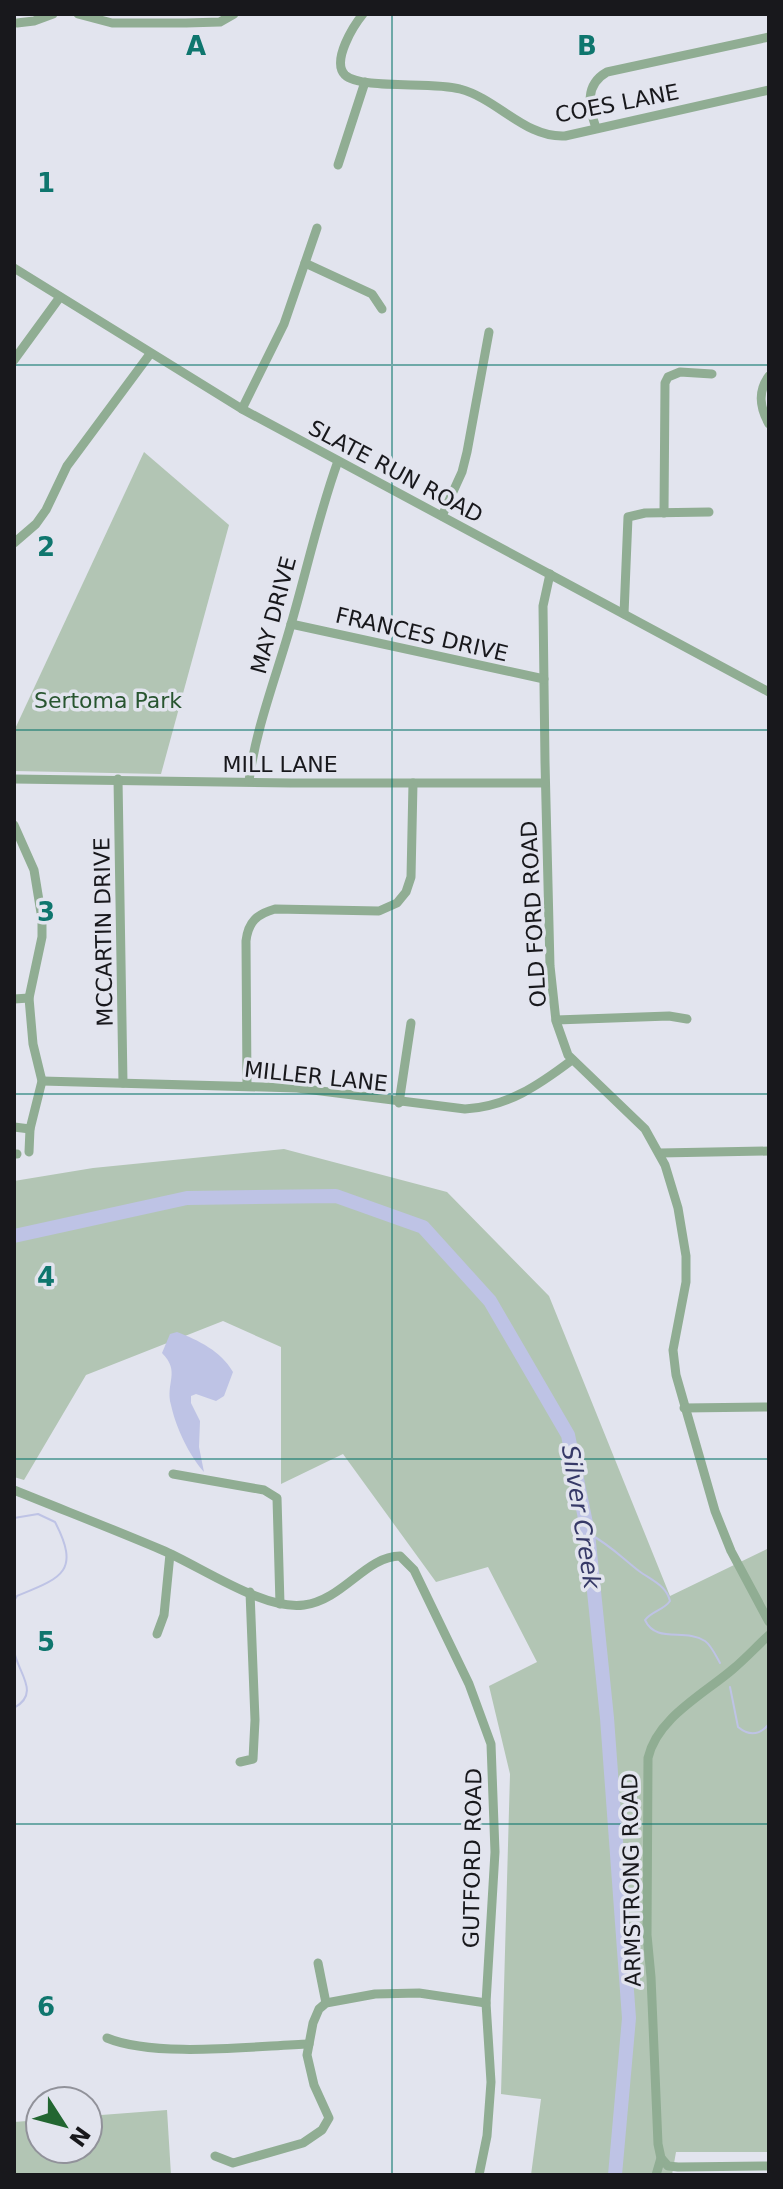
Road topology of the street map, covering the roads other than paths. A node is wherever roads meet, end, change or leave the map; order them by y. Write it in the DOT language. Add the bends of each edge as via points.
graph roads {
  1 [pos="53,14"];
  2 [pos="78,14"];
  3 [pos="234,14"];
  4 [pos="363,14"];
  5 [pos="17,23"];
  6 [pos="769,37"];
  7 [pos="365,82"];
  8 [pos="769,90"];
  9 [pos="596,128"];
  10 [pos="338,165"];
  11 [pos="317,228"];
  12 [pos="305,263"];
  13 [pos="14,268"];
  14 [pos="60,297"];
  15 [pos="382,309"];
  16 [pos="489,332"];
  17 [pos="150,354"];
  18 [pos="14,360"];
  19 [pos="712,374"];
  20 [pos="769,376"];
  21 [pos="242,409"];
  22 [pos="769,424"];
  23 [pos="338,461"];
  24 [pos="709,512"];
  25 [pos="664,513"];
  26 [pos="442,516"];
  27 [pos="14,543"];
  28 [pos="550,574"];
  29 [pos="624,614"];
  30 [pos="291,624"];
  31 [pos="544,679"];
  32 [pos="769,692"];
  33 [pos="14,779"];
  34 [pos="118,779"];
  35 [pos="249,781"];
  36 [pos="413,783"];
  37 [pos="545,783"];
  38 [pos="14,825"];
  39 [pos="29,998"];
  40 [pos="14,999"];
  41 [pos="687,1019"];
  42 [pos="556,1020"];
  43 [pos="411,1023"];
  44 [pos="572,1060"];
  45 [pos="42,1081"];
  46 [pos="123,1083"];
  47 [pos="247,1085"];
  48 [pos="399,1103"];
  49 [pos="14,1127"];
  50 [pos="30,1129"];
  51 [pos="769,1151"];
  52 [pos="29,1152"];
  53 [pos="660,1153"];
  54 [pos="769,1407"];
  55 [pos="684,1408"];
  56 [pos="173,1474"];
  57 [pos="14,1490"];
  58 [pos="170,1554"];
  59 [pos="250,1592"];
  60 [pos="280,1604"];
  61 [pos="769,1622"];
  62 [pos="157,1634"];
  63 [pos="769,1635"];
  64 [pos="240,1762"];
  65 [pos="318,1963"];
  66 [pos="326,2003"];
  67 [pos="486,2003"];
  68 [pos="107,2038"];
  69 [pos="309,2044"];
  70 [pos="215,2156"];
  71 [pos="661,2158"];
  72 [pos="769,2166"];
  73 [pos="479,2175"];
  74 [pos="656,2175"];
  1 -- 5 [label="street"];
  2 -- 3 [label="street" via="112,23 186,23 220,22"];
  4 -- 7 [label="street, COES LANE" via="341,59 346,76"];
  6 -- 9 [label="street" via="607,72 591,91"];
  7 -- 9 [label="street, COES LANE" via="460,89 545,135"];
  7 -- 10 [label="street"];
  8 -- 9 [label="street, COES LANE"];
  11 -- 12 [label="street"];
  12 -- 15 [label="street" via="372,294"];
  12 -- 21 [label="street" via="284,324"];
  13 -- 14 [label="street, SLATE RUN ROAD"];
  14 -- 17 [label="street, SLATE RUN ROAD"];
  14 -- 18 [label="street"];
  16 -- 26 [label="street" via="462,472"];
  17 -- 21 [label="street, SLATE RUN ROAD"];
  17 -- 27 [label="street" via="67,466 36,524"];
  19 -- 25 [label="street" via="680,372 665,383"];
  20 -- 22 [label="street" via="763,384 761,411"];
  21 -- 23 [label="street, SLATE RUN ROAD"];
  23 -- 26 [label="street, SLATE RUN ROAD"];
  23 -- 30 [label="street, MAY DRIVE"];
  24 -- 25 [label="street"];
  25 -- 29 [label="street" via="628,517"];
  26 -- 28 [label="street, SLATE RUN ROAD"];
  28 -- 29 [label="street, SLATE RUN ROAD"];
  28 -- 31 [label="street, OLD FORD ROAD" via="543,606"];
  29 -- 32 [label="street, SLATE RUN ROAD"];
  30 -- 31 [label="street, FRANCES DRIVE"];
  30 -- 35 [label="street, MAY DRIVE"];
  31 -- 37 [label="street, OLD FORD ROAD"];
  33 -- 34 [label="street, MILL LANE"];
  34 -- 35 [label="street, MILL LANE"];
  34 -- 46 [label="street, MCCARTIN DRIVE"];
  35 -- 36 [label="street, MILL LANE"];
  36 -- 37 [label="street, MILL LANE"];
  36 -- 47 [label="street" via="411,877 397,903 379,911 275,909 251,922 246,941"];
  37 -- 42 [label="street, OLD FORD ROAD"];
  38 -- 39 [label="street" via="40,893 42,937"];
  39 -- 40 [label="street"];
  39 -- 45 [label="street"];
  41 -- 42 [label="street"];
  42 -- 44 [label="street, OLD FORD ROAD"];
  43 -- 48 [label="street"];
  44 -- 48 [label="street, MILLER LANE" via="499,1105 465,1109"];
  44 -- 53 [label="street, OLD FORD ROAD" via="636,1119"];
  45 -- 46 [label="street, MILLER LANE"];
  45 -- 50 [label="street"];
  46 -- 47 [label="street, MILLER LANE"];
  47 -- 48 [label="street, MILLER LANE"];
  49 -- 50 [label="street"];
  50 -- 52 [label="street"];
  51 -- 53 [label="street"];
  53 -- 55 [label="street, OLD FORD ROAD" via="684,1237 686,1282 673,1350"];
  54 -- 55 [label="street"];
  55 -- 61 [label="street, OLD FORD ROAD" via="725,1538"];
  56 -- 60 [label="street" via="264,1490 277,1498"];
  57 -- 58 [label="street, GUTFORD ROAD"];
  58 -- 59 [label="street, GUTFORD ROAD"];
  58 -- 62 [label="street"];
  59 -- 60 [label="street, GUTFORD ROAD"];
  59 -- 64 [label="street" via="253,1759"];
  60 -- 67 [label="street, GUTFORD ROAD" via="302,1606 342,1591 390,1556 400,1556 414,1570 469,1684 491,1744 495,1852"];
  63 -- 71 [label="street, ARMSTRONG ROAD" via="672,1719 649,1752 647,1935"];
  65 -- 66 [label="street"];
  66 -- 67 [label="street" via="419,1993"];
  66 -- 69 [label="street" via="319,2009"];
  67 -- 73 [label="street, GUTFORD ROAD" via="491,2082"];
  68 -- 69 [label="street" via="125,2045 172,2048"];
  69 -- 70 [label="street" via="314,2085 329,2118 322,2130 303,2143 233,2163"];
  71 -- 72 [label="street" via="668,2166"];
  71 -- 74 [label="street, ARMSTRONG ROAD"];
}
